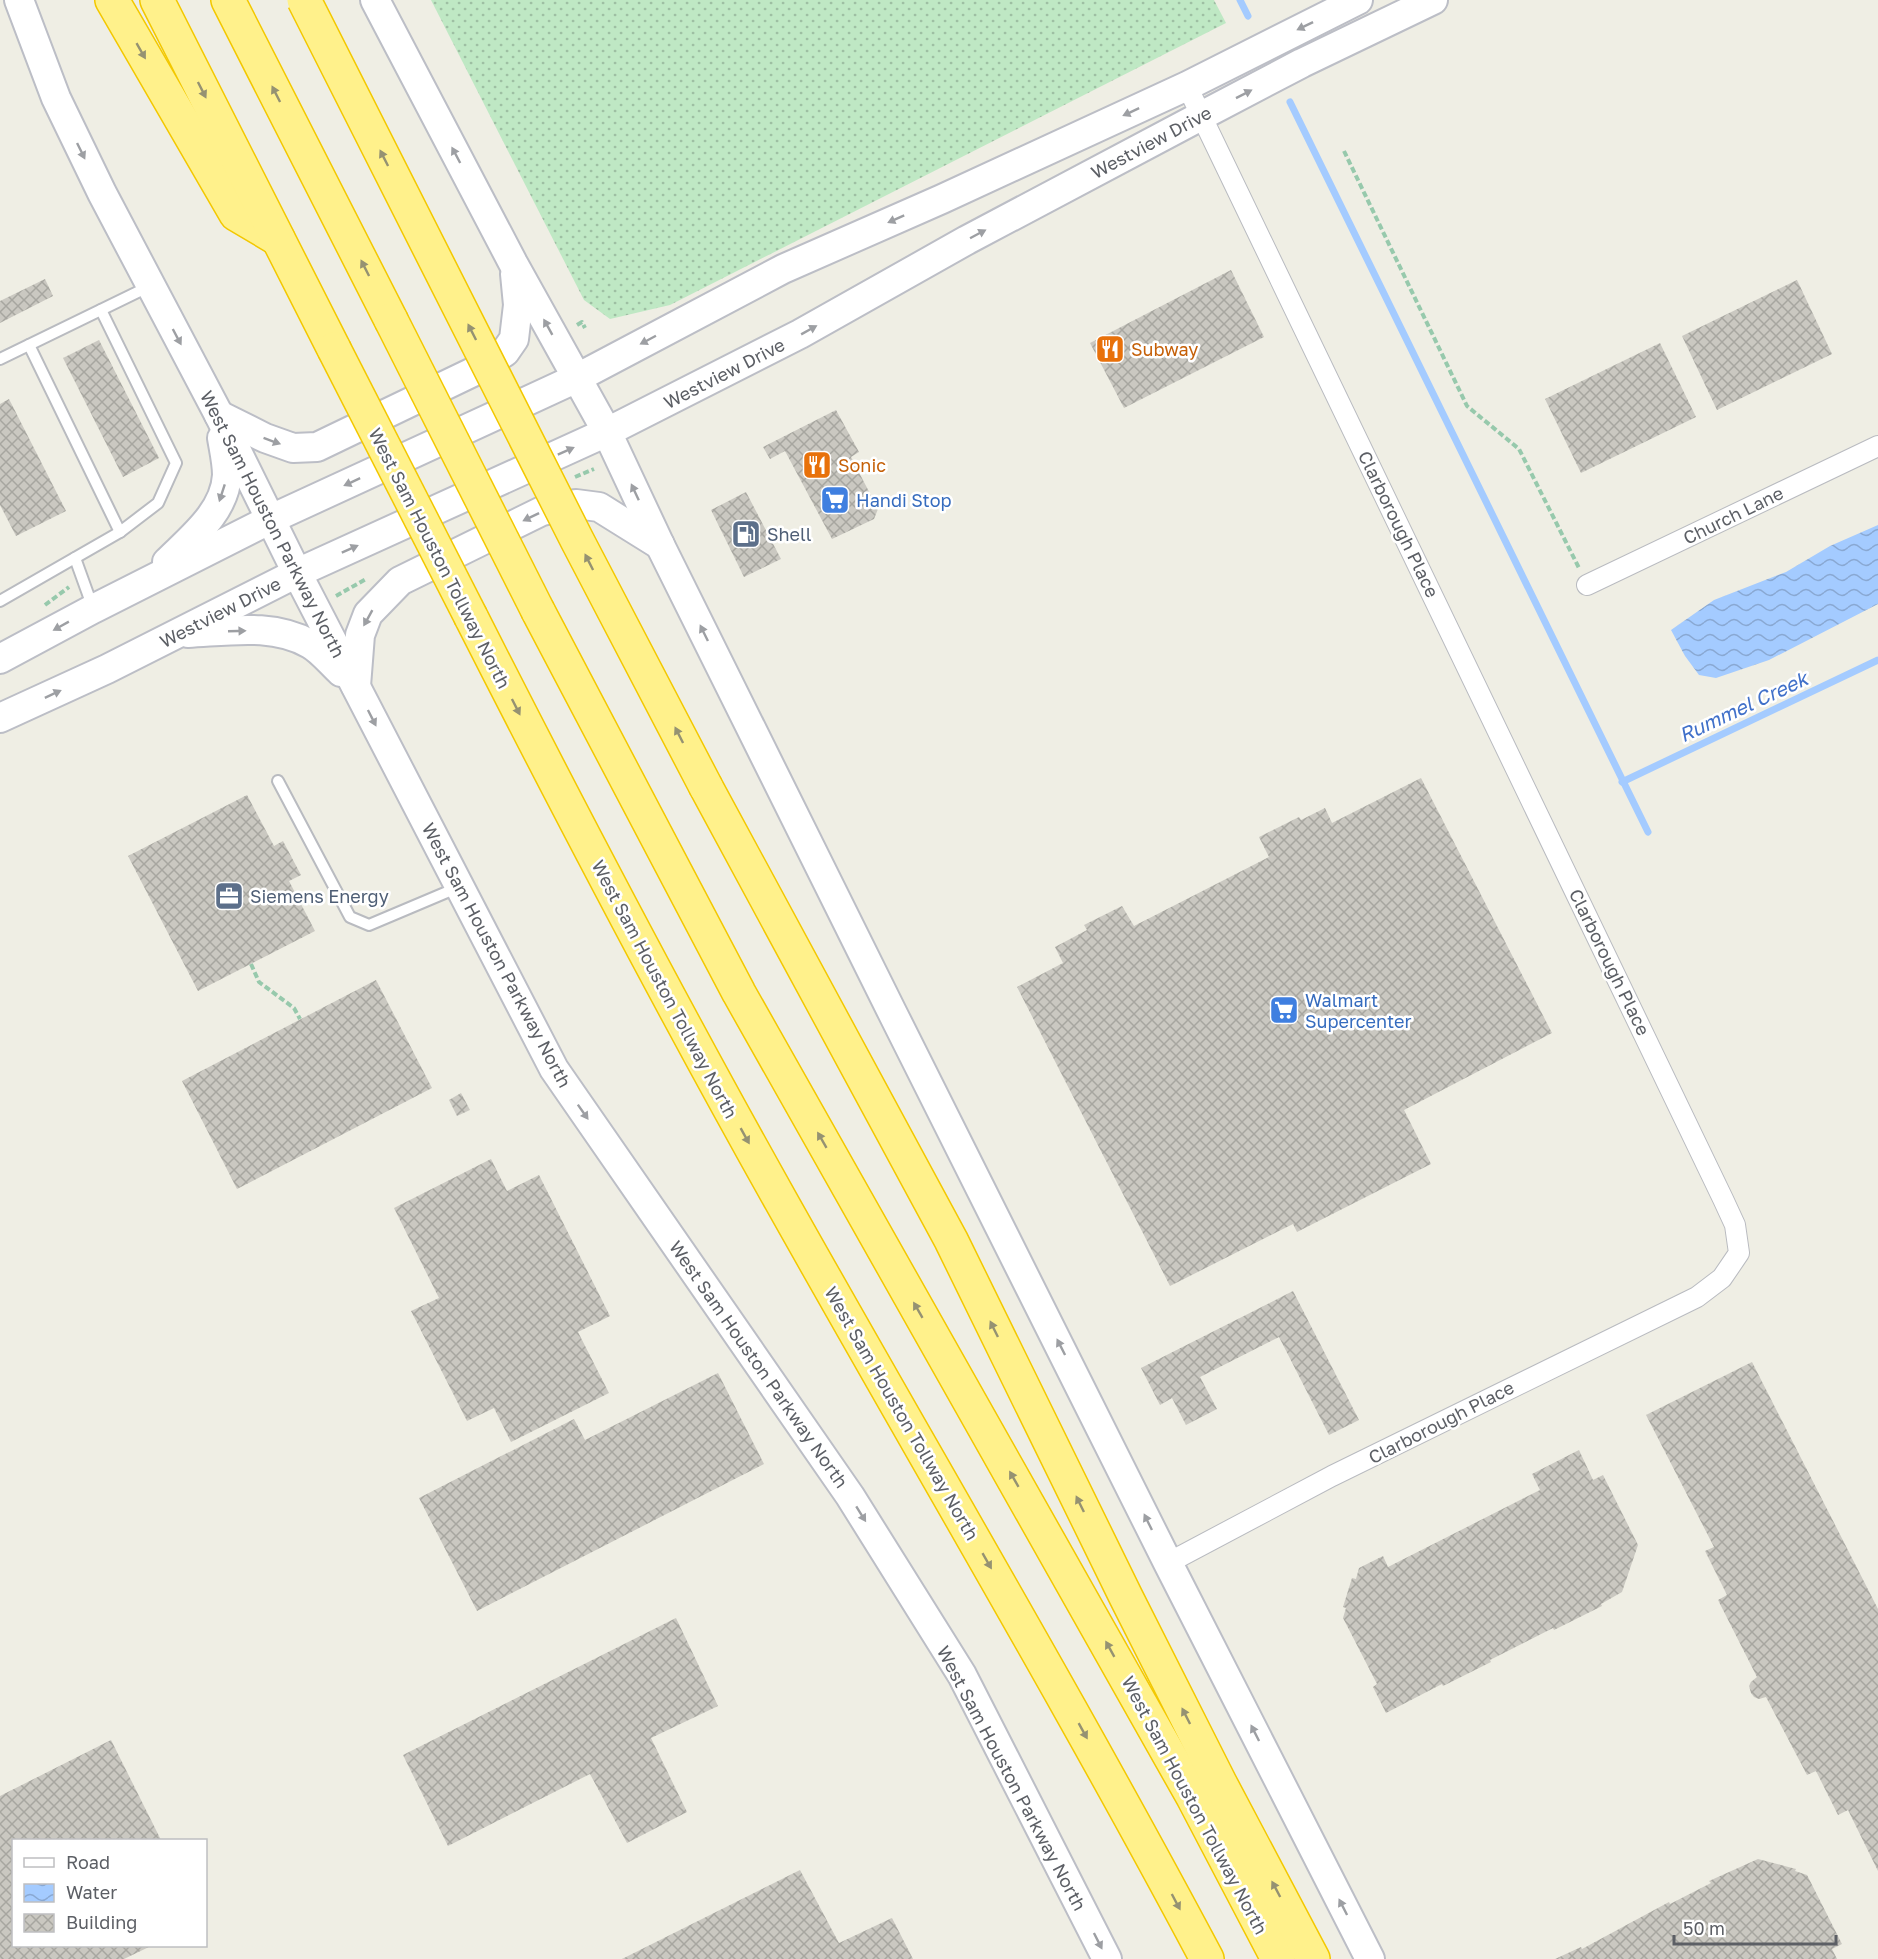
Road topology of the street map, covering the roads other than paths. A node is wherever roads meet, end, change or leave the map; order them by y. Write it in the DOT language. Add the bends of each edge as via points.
graph roads {
  1 [pos="5,0"];
  2 [pos="19,0"];
  3 [pos="112,0"];
  4 [pos="157,0"];
  5 [pos="228,0"];
  6 [pos="304,0"];
  7 [pos="375,0"];
  8 [pos="1358,0"];
  9 [pos="1433,0"];
  10 [pos="1187,86"];
  11 [pos="56,98"];
  12 [pos="1201,116"];
  13 [pos="278,239"];
  14 [pos="513,263"];
  15 [pos="150,285"];
  16 [pos="101,310"];
  17 [pos="29,345"];
  18 [pos="0,359"];
  19 [pos="577,378"];
  20 [pos="219,415"];
  21 [pos="607,432"];
  22 [pos="1878,446"];
  23 [pos="270,519"];
  24 [pos="120,532"];
  25 [pos="660,545"];
  26 [pos="75,558"];
  27 [pos="297,573"];
  28 [pos="150,580"];
  29 [pos="1587,585"];
  30 [pos="0,601"];
  31 [pos="93,609"];
  32 [pos="178,633"];
  33 [pos="0,659"];
  34 [pos="356,686"];
  35 [pos="0,718"];
  36 [pos="278,781"];
  37 [pos="460,887"];
  38 [pos="1168,1563"];
  39 [pos="1107,1959"];
  40 [pos="1207,1959"];
  41 [pos="1278,1959"];
  42 [pos="1313,1959"];
  43 [pos="1370,1959"];
  1 -- 11 [label="main road"];
  2 -- 11 [label="main road, West Sam Houston Parkway North"];
  3 -- 13 [label="highway, one-way" via="236,214"];
  4 -- 13 [label="highway, West Sam Houston Tollway North, one-way"];
  41 -- 5 [label="highway, West Sam Houston Tollway North, one-way, bridge" via="1193,1797 739,993 538,611"];
  42 -- 6 [label="highway, one-way, bridge" via="1199,1742 951,1240 706,787"];
  14 -- 7 [label="main road, one-way"];
  8 -- 10 [label="main road, Westview Drive, one-way"];
  12 -- 9 [label="main road, Westview Drive, one-way"];
  10 -- 12 [label="street, Clarborough Place"];
  10 -- 19 [label="main road, Westview Drive, one-way" via="783,269"];
  11 -- 15 [label="main road, West Sam Houston Parkway North, one-way"];
  21 -- 12 [label="main road, Westview Drive, one-way" via="800,334"];
  12 -- 38 [label="street, Clarborough Place" via="1723,1199 1735,1226 1739,1253 1722,1278 1697,1297 1332,1476"];
  13 -- 40 [label="highway, West Sam Houston Tollway North, one-way, bridge" via="574,820 700,1056 1058,1685"];
  19 -- 14 [label="main road, one-way"];
  20 -- 14 [label="main road, one-way" via="293,448 317,447 475,371 505,352 514,339 518,305"];
  15 -- 16 [label="lane"];
  15 -- 20 [label="main road, West Sam Houston Parkway North, one-way"];
  16 -- 17 [label="lane"];
  16 -- 24 [label="lane" via="176,463 158,503"];
  17 -- 18 [label="lane"];
  17 -- 24 [label="lane"];
  19 -- 21 [label="main road"];
  19 -- 23 [label="main road, Westview Drive, one-way"];
  20 -- 23 [label="main road, West Sam Houston Parkway North"];
  20 -- 28 [label="main road, one-way" via="227,475 224,492 207,523"];
  25 -- 21 [label="main road, one-way"];
  27 -- 21 [label="main road, Westview Drive, one-way"];
  22 -- 29 [label="street, Church Lane"];
  23 -- 27 [label="main road, West Sam Houston Parkway North"];
  23 -- 28 [label="main road, Westview Drive"];
  24 -- 26 [label="lane"];
  25 -- 34 [label="main road, one-way" via="599,507 576,504 542,511 400,581 368,614 360,635"];
  38 -- 25 [label="main road, one-way"];
  26 -- 30 [label="lane"];
  26 -- 31 [label="lane"];
  27 -- 32 [label="main road, Westview Drive"];
  27 -- 34 [label="main road, West Sam Houston Parkway North"];
  28 -- 31 [label="main road, Westview Drive"];
  31 -- 33 [label="main road, Westview Drive, one-way"];
  32 -- 34 [label="main road, one-way" via="284,633 312,645"];
  35 -- 32 [label="main road, Westview Drive, one-way"];
  34 -- 37 [label="main road, West Sam Houston Parkway North, one-way"];
  36 -- 37 [label="lane" via="350,917 369,925"];
  37 -- 39 [label="main road, West Sam Houston Parkway North, one-way" via="554,1069 850,1496 962,1675"];
  43 -- 38 [label="main road, one-way"];
}
